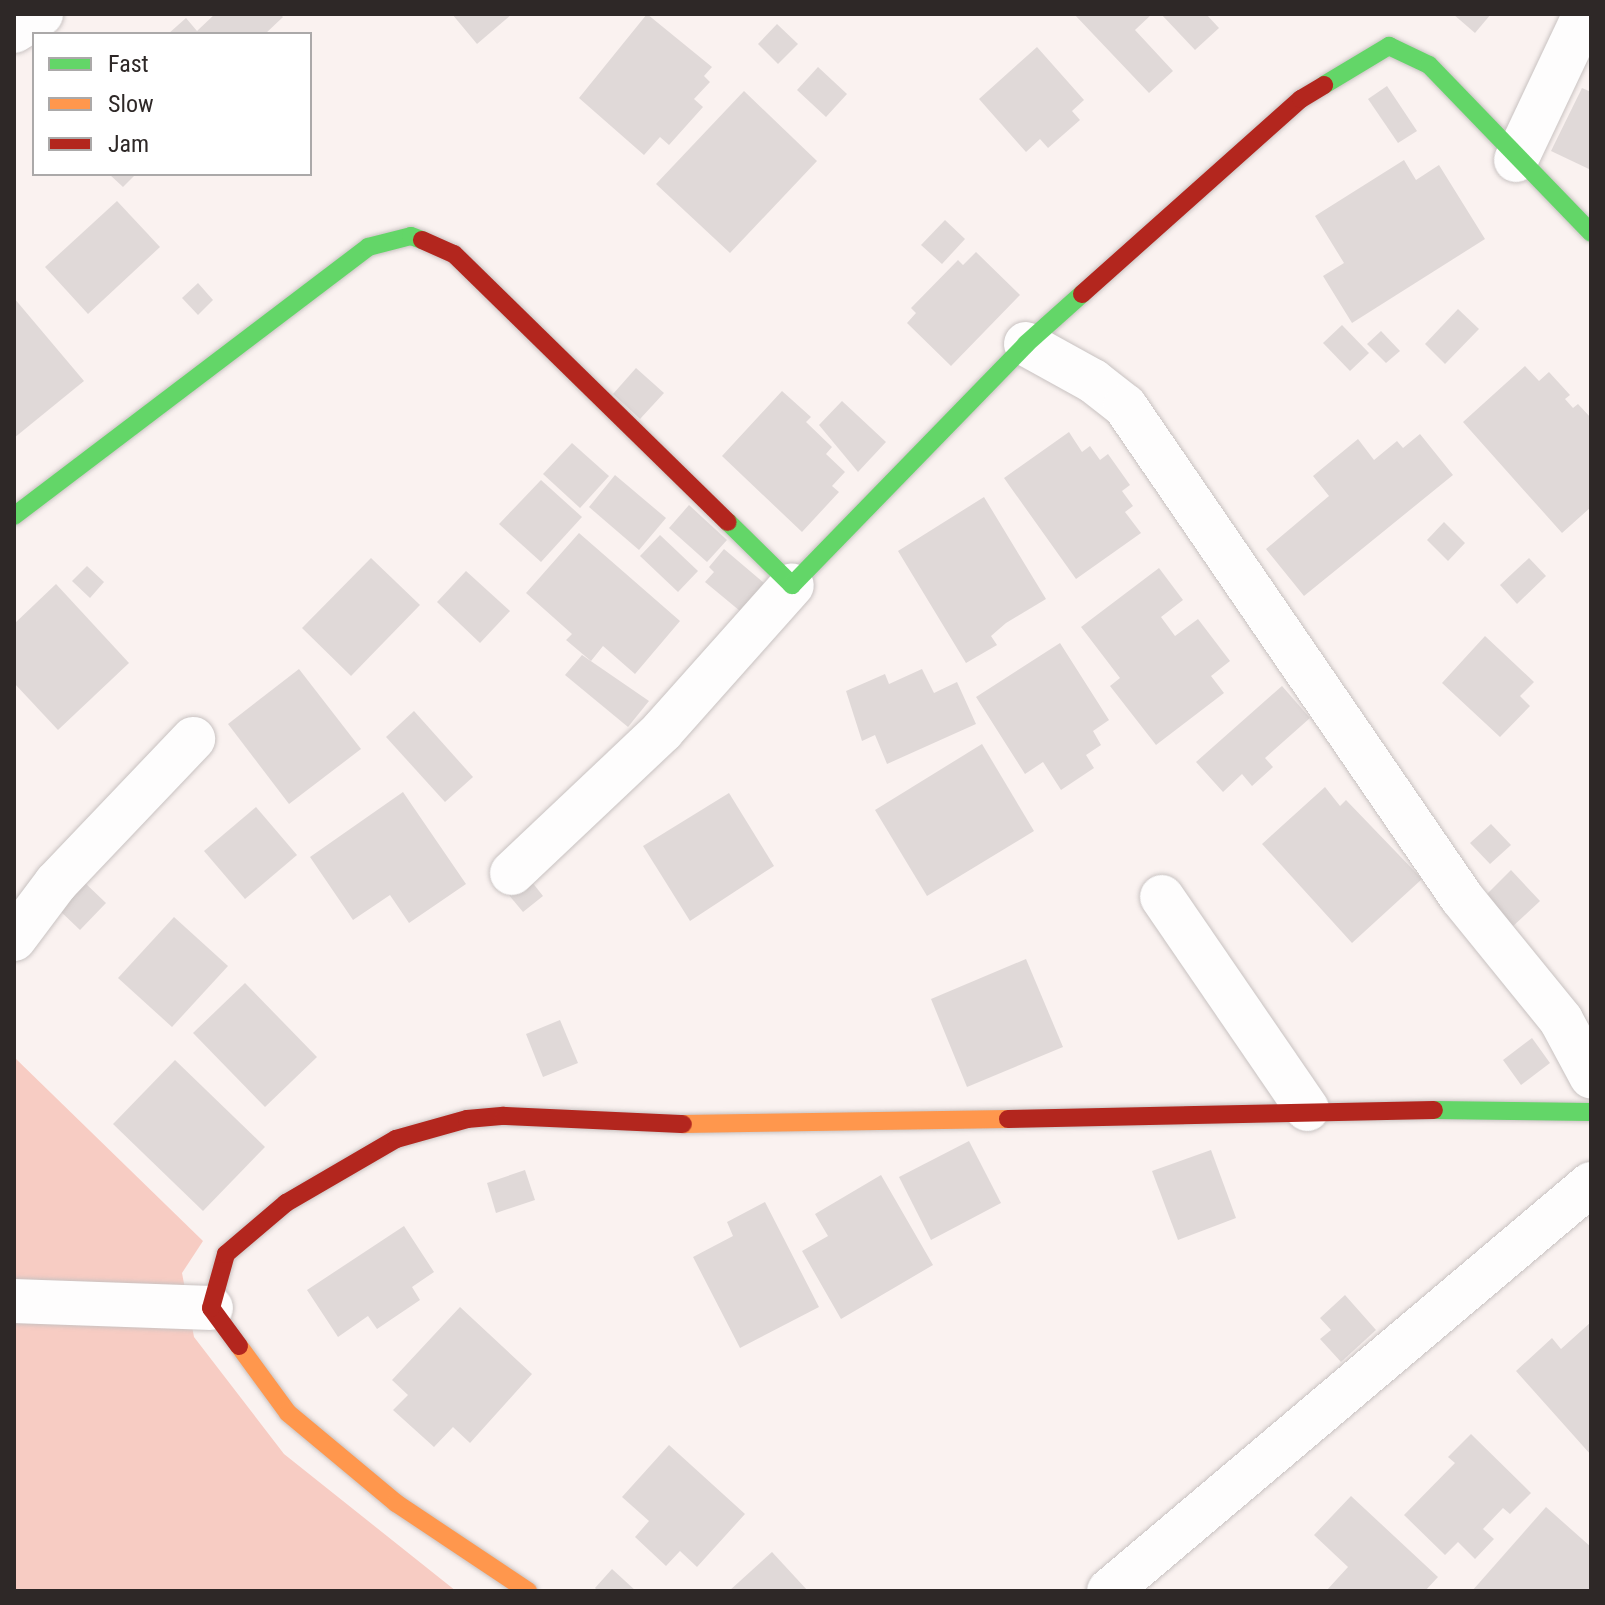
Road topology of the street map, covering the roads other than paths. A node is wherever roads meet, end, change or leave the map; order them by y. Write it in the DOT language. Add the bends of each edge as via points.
graph roads {
  1 [pos="41,14"];
  2 [pos="1585,14"];
  3 [pos="14,31"];
  4 [pos="1516,160"];
  5 [pos="1591,233"];
  6 [pos="1026,344"];
  7 [pos="14,516"];
  8 [pos="792,585"];
  9 [pos="193,739"];
  10 [pos="512,873"];
  11 [pos="1162,897"];
  12 [pos="14,939"];
  13 [pos="1591,1076"];
  14 [pos="1307,1109"];
  15 [pos="1591,1112"];
  16 [pos="1591,1184"];
  17 [pos="14,1301"];
  18 [pos="211,1308"];
  19 [pos="528,1591"];
  20 [pos="1109,1591"];
  1 -- 3 [label="street"];
  2 -- 4 [label="street"];
  4 -- 5 [label="street"];
  4 -- 6 [label="street" via="1429,65 1389,46 1301,99"];
  6 -- 8 [label="street"];
  6 -- 13 [label="street" via="1093,381 1125,406 1462,898 1561,1020"];
  7 -- 8 [label="street" via="368,247 411,236 454,254"];
  8 -- 10 [label="street" via="662,731"];
  9 -- 12 [label="street" via="56,883"];
  11 -- 14 [label="street"];
  14 -- 15 [label="street"];
  14 -- 18 [label="street" via="898,1122 467,1119 396,1139 286,1203 226,1254"];
  16 -- 20 [label="street"];
  17 -- 18 [label="street"];
  18 -- 19 [label="street" via="288,1413 396,1503"];
}
